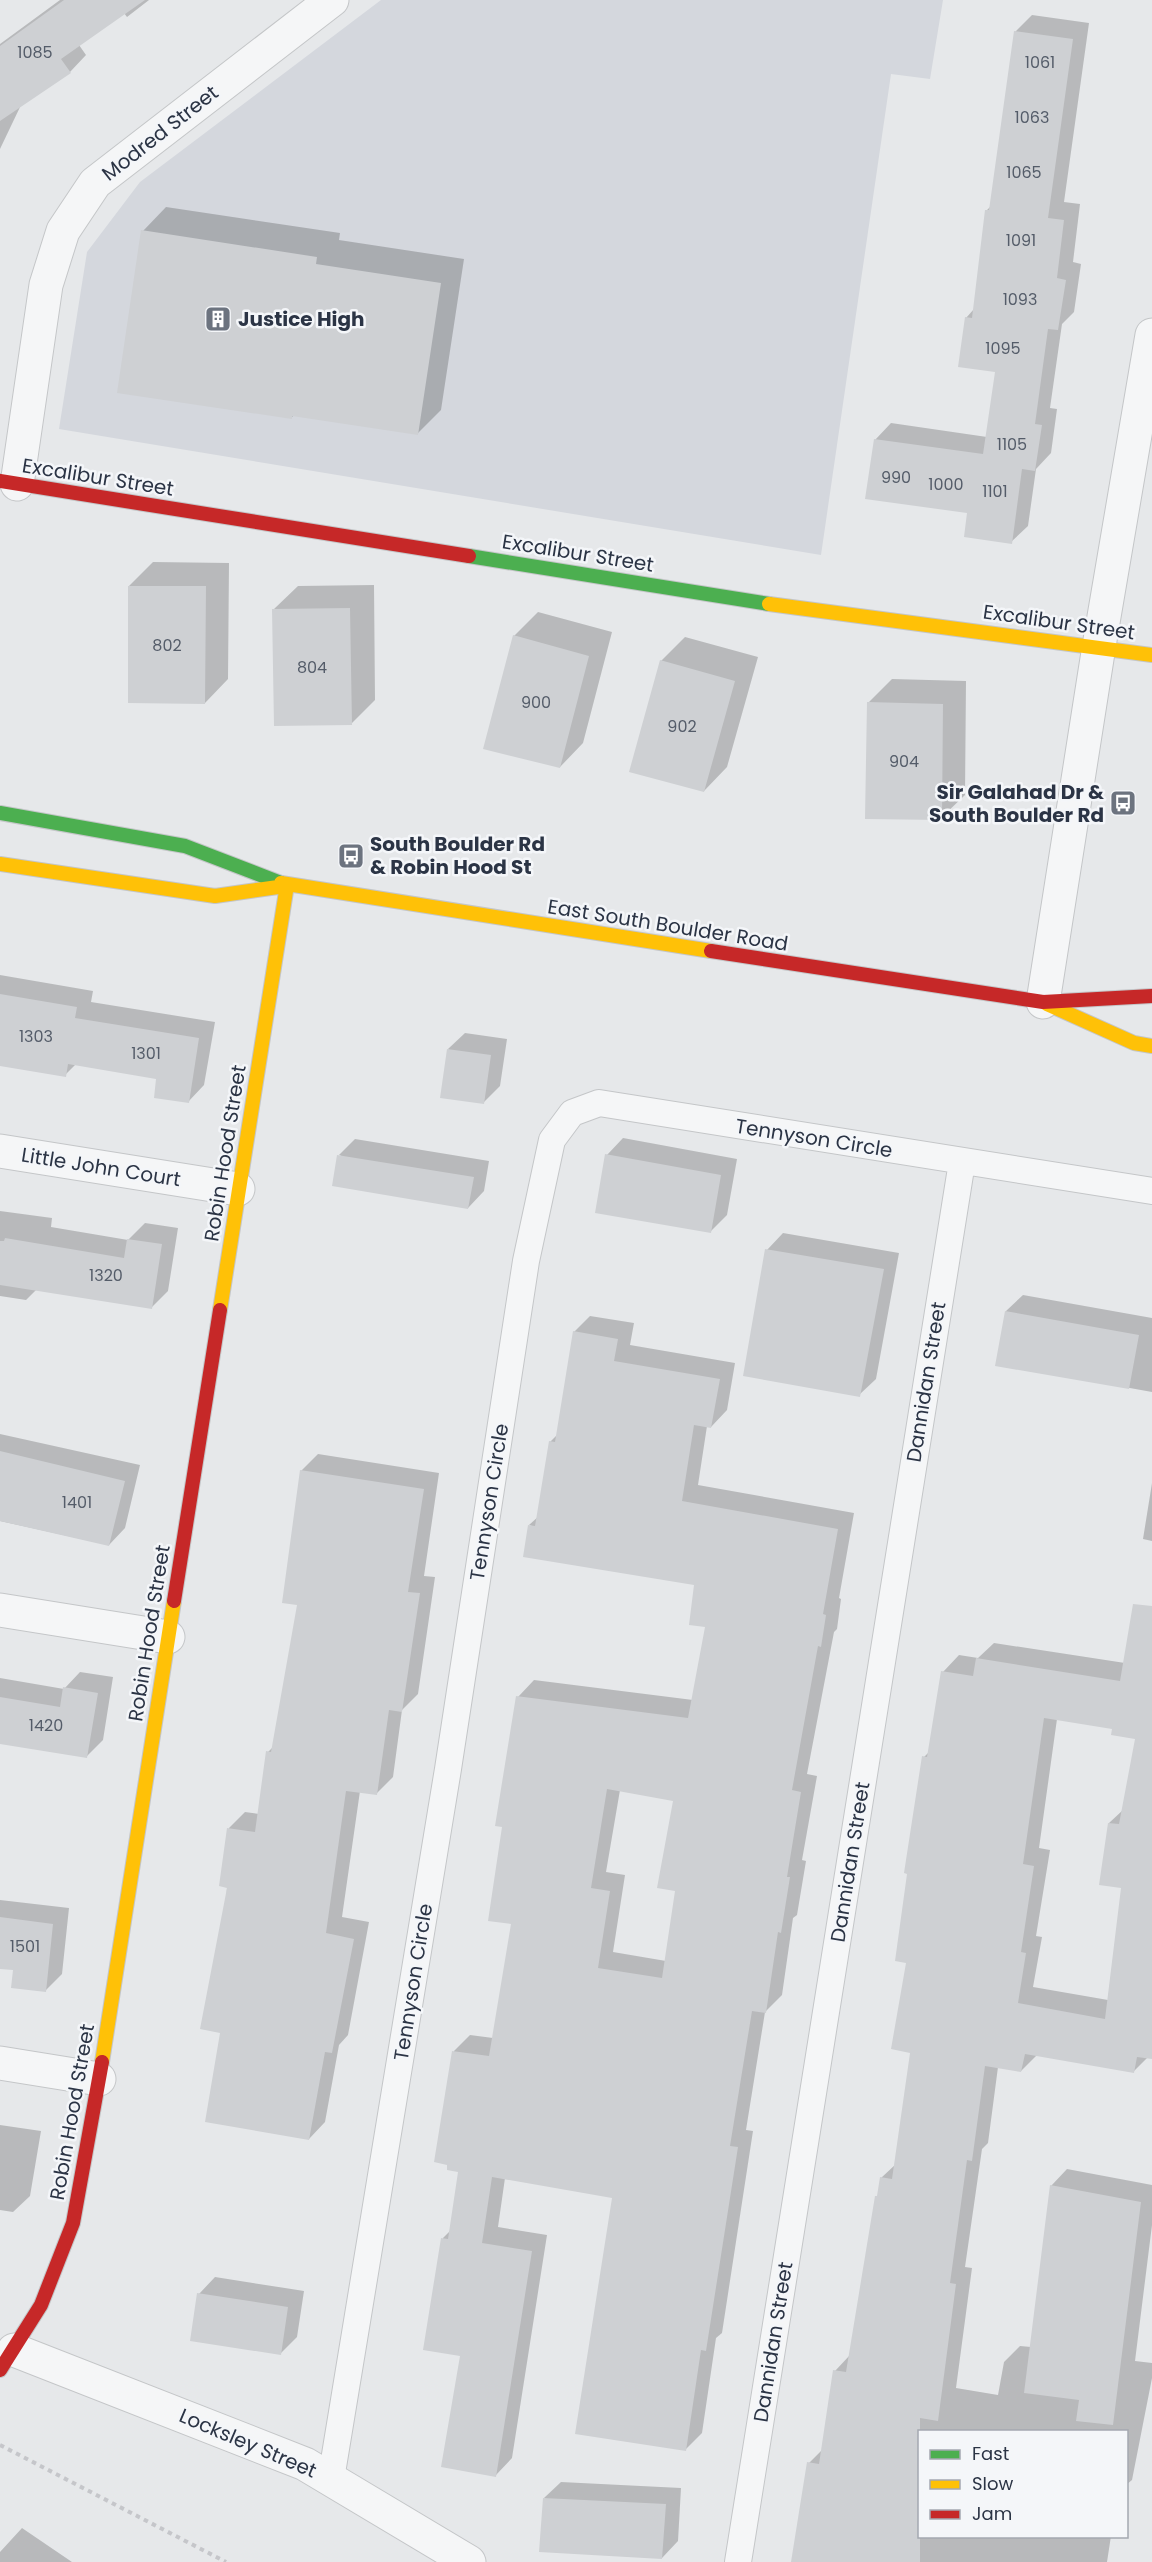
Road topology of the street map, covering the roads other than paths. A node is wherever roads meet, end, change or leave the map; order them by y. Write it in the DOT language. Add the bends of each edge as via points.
graph roads {
  1 [pos="332,0"];
  2 [pos="1152,335"];
  3 [pos="9,483"];
  4 [pos="1099,645"];
  5 [pos="1152,655"];
  6 [pos="0,813"];
  7 [pos="0,864"];
  8 [pos="287,885"];
  9 [pos="1152,996"];
  10 [pos="1043,1002"];
  11 [pos="1152,1046"];
  12 [pos="0,1151"];
  13 [pos="962,1161"];
  14 [pos="238,1189"];
  15 [pos="1152,1191"];
  16 [pos="0,1610"];
  17 [pos="168,1636"];
  18 [pos="0,2063"];
  19 [pos="99,2079"];
  20 [pos="7,2360"];
  21 [pos="331,2479"];
  22 [pos="469,2562"];
  23 [pos="738,2562"];
  1 -- 3 [label="street, Modred Street" via="95,183 63,231 46,285"];
  2 -- 4 [label="street"];
  3 -- 4 [label="street, Excalibur Street" via="822,612"];
  4 -- 5 [label="street, Excalibur Street"];
  4 -- 10 [label="street"];
  6 -- 8 [label="street, East South Boulder Road" via="185,846"];
  7 -- 8 [label="street, East South Boulder Road" via="215,896"];
  8 -- 10 [label="street, East South Boulder Road"];
  8 -- 14 [label="street, Robin Hood Street"];
  9 -- 10 [label="street, East South Boulder Road"];
  10 -- 11 [label="street, East South Boulder Road" via="1134,1043"];
  12 -- 14 [label="street, Little John Court"];
  13 -- 15 [label="lane, Tennyson Circle"];
  13 -- 21 [label="lane, Tennyson Circle" via="599,1103 572,1113 552,1140 526,1261 448,1769"];
  13 -- 23 [label="lane, Dannidan Street"];
  14 -- 17 [label="street, Robin Hood Street"];
  16 -- 17 [label="street"];
  17 -- 19 [label="street, Robin Hood Street"];
  18 -- 19 [label="street"];
  19 -- 20 [label="street, Robin Hood Street" via="73,2223 41,2305"];
  20 -- 21 [label="street, Locksley Street" via="304,2464"];
  21 -- 22 [label="street, Locksley Street"];
}
